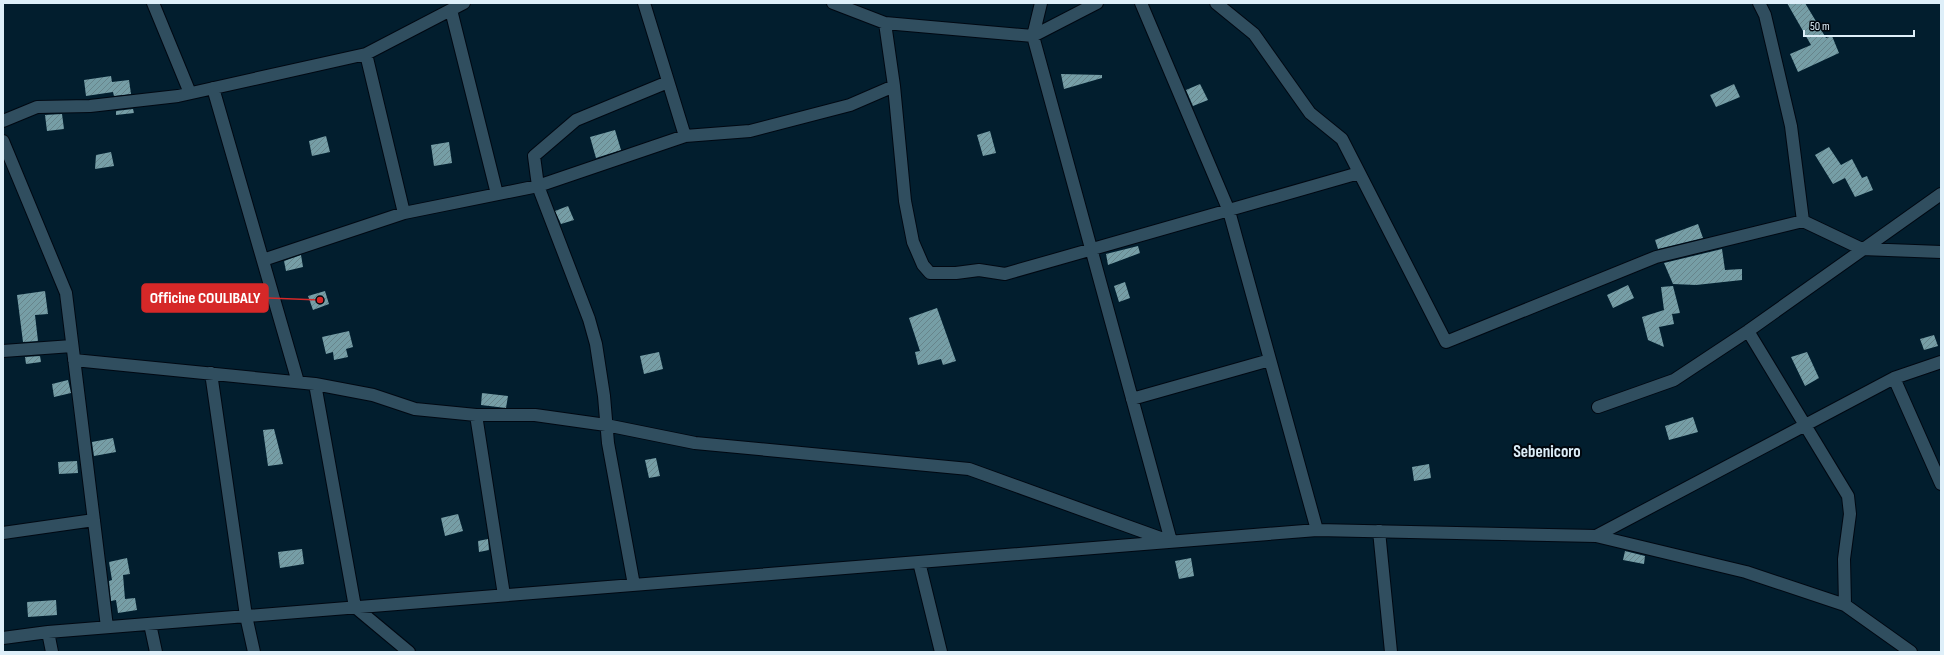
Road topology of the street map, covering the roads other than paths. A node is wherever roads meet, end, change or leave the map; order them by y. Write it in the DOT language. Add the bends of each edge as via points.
graph roads {
  1 [pos="153,3"];
  2 [pos="464,3"];
  3 [pos="644,3"];
  4 [pos="833,3"];
  5 [pos="1041,3"];
  6 [pos="1097,3"];
  7 [pos="1141,3"];
  8 [pos="1216,3"];
  9 [pos="1759,3"];
  10 [pos="451,10"];
  11 [pos="885,23"];
  12 [pos="1033,36"];
  13 [pos="366,54"];
  14 [pos="668,82"];
  15 [pos="894,86"];
  16 [pos="214,88"];
  17 [pos="190,94"];
  18 [pos="3,121"];
  19 [pos="685,136"];
  20 [pos="3,141"];
  21 [pos="1359,173"];
  22 [pos="538,186"];
  23 [pos="497,194"];
  24 [pos="1941,194"];
  25 [pos="1228,211"];
  26 [pos="404,213"];
  27 [pos="1803,221"];
  28 [pos="1091,250"];
  29 [pos="1862,250"];
  30 [pos="1941,252"];
  31 [pos="263,260"];
  32 [pos="1748,331"];
  33 [pos="72,346"];
  34 [pos="3,351"];
  35 [pos="74,360"];
  36 [pos="1270,360"];
  37 [pos="1941,362"];
  38 [pos="211,374"];
  39 [pos="1894,378"];
  40 [pos="298,382"];
  41 [pos="315,384"];
  42 [pos="1132,399"];
  43 [pos="1598,407"];
  44 [pos="476,415"];
  45 [pos="606,425"];
  46 [pos="1804,425"];
  47 [pos="1941,484"];
  48 [pos="94,520"];
  49 [pos="1317,530"];
  50 [pos="1380,531"];
  51 [pos="3,533"];
  52 [pos="1596,536"];
  53 [pos="1171,541"];
  54 [pos="919,562"];
  55 [pos="634,585"];
  56 [pos="504,595"];
  57 [pos="1845,605"];
  58 [pos="355,607"];
  59 [pos="246,616"];
  60 [pos="150,624"];
  61 [pos="107,627"];
  62 [pos="48,632"];
  63 [pos="3,638"];
  64 [pos="52,652"];
  65 [pos="156,652"];
  66 [pos="254,652"];
  67 [pos="409,652"];
  68 [pos="941,652"];
  69 [pos="1390,652"];
  70 [pos="1911,652"];
  1 -- 17 [label="street"];
  2 -- 10 [label="street"];
  3 -- 14 [label="street"];
  4 -- 11 [label="street"];
  5 -- 12 [label="street"];
  6 -- 12 [label="street"];
  7 -- 25 [label="street"];
  8 -- 21 [label="street" via="1254,34 1310,113 1342,139"];
  9 -- 27 [label="street" via="1765,15 1791,126"];
  10 -- 13 [label="street"];
  10 -- 23 [label="street"];
  11 -- 12 [label="street"];
  11 -- 15 [label="street"];
  12 -- 28 [label="street"];
  13 -- 16 [label="street"];
  13 -- 26 [label="street"];
  14 -- 19 [label="street"];
  14 -- 22 [label="street" via="576,120 534,156"];
  15 -- 19 [label="street" via="850,105 750,131"];
  15 -- 28 [label="street" via="905,201 913,242 923,265 930,273 979,270 1005,274"];
  16 -- 17 [label="street"];
  16 -- 31 [label="street"];
  17 -- 18 [label="street" via="90,106 37,107"];
  19 -- 22 [label="street"];
  20 -- 33 [label="street" via="66,293"];
  21 -- 25 [label="street"];
  21 -- 27 [label="street" via="1446,342 1656,257"];
  22 -- 23 [label="street"];
  22 -- 45 [label="street" via="589,319 601,371"];
  23 -- 26 [label="street"];
  24 -- 29 [label="street"];
  25 -- 28 [label="street"];
  25 -- 36 [label="street"];
  26 -- 31 [label="street"];
  27 -- 29 [label="street"];
  28 -- 42 [label="street"];
  29 -- 30 [label="street"];
  29 -- 32 [label="street"];
  31 -- 40 [label="street"];
  32 -- 43 [label="street" via="1674,380"];
  32 -- 46 [label="street"];
  33 -- 34 [label="street"];
  33 -- 35 [label="street"];
  35 -- 38 [label="street"];
  35 -- 48 [label="street"];
  36 -- 42 [label="street"];
  36 -- 49 [label="street"];
  37 -- 39 [label="street"];
  38 -- 40 [label="street"];
  38 -- 59 [label="street"];
  39 -- 46 [label="street"];
  39 -- 47 [label="street"];
  40 -- 41 [label="street"];
  41 -- 44 [label="street" via="373,395 415,409"];
  41 -- 58 [label="street"];
  42 -- 53 [label="street"];
  44 -- 45 [label="street" via="535,415"];
  44 -- 56 [label="street"];
  45 -- 53 [label="street" via="695,443 969,469"];
  45 -- 55 [label="street"];
  46 -- 52 [label="street"];
  46 -- 57 [label="street" via="1848,496 1850,514 1844,559"];
  48 -- 51 [label="street"];
  48 -- 61 [label="street"];
  49 -- 50 [label="street"];
  49 -- 53 [label="street"];
  50 -- 52 [label="street"];
  50 -- 69 [label="street"];
  52 -- 57 [label="street" via="1746,572"];
  53 -- 54 [label="street"];
  54 -- 55 [label="street"];
  54 -- 68 [label="street"];
  55 -- 56 [label="street"];
  56 -- 58 [label="street"];
  57 -- 70 [label="street"];
  58 -- 59 [label="street"];
  58 -- 67 [label="street"];
  59 -- 60 [label="street"];
  59 -- 66 [label="street"];
  60 -- 61 [label="street"];
  60 -- 65 [label="street"];
  61 -- 62 [label="street"];
  62 -- 63 [label="street"];
  62 -- 64 [label="street"];
}
